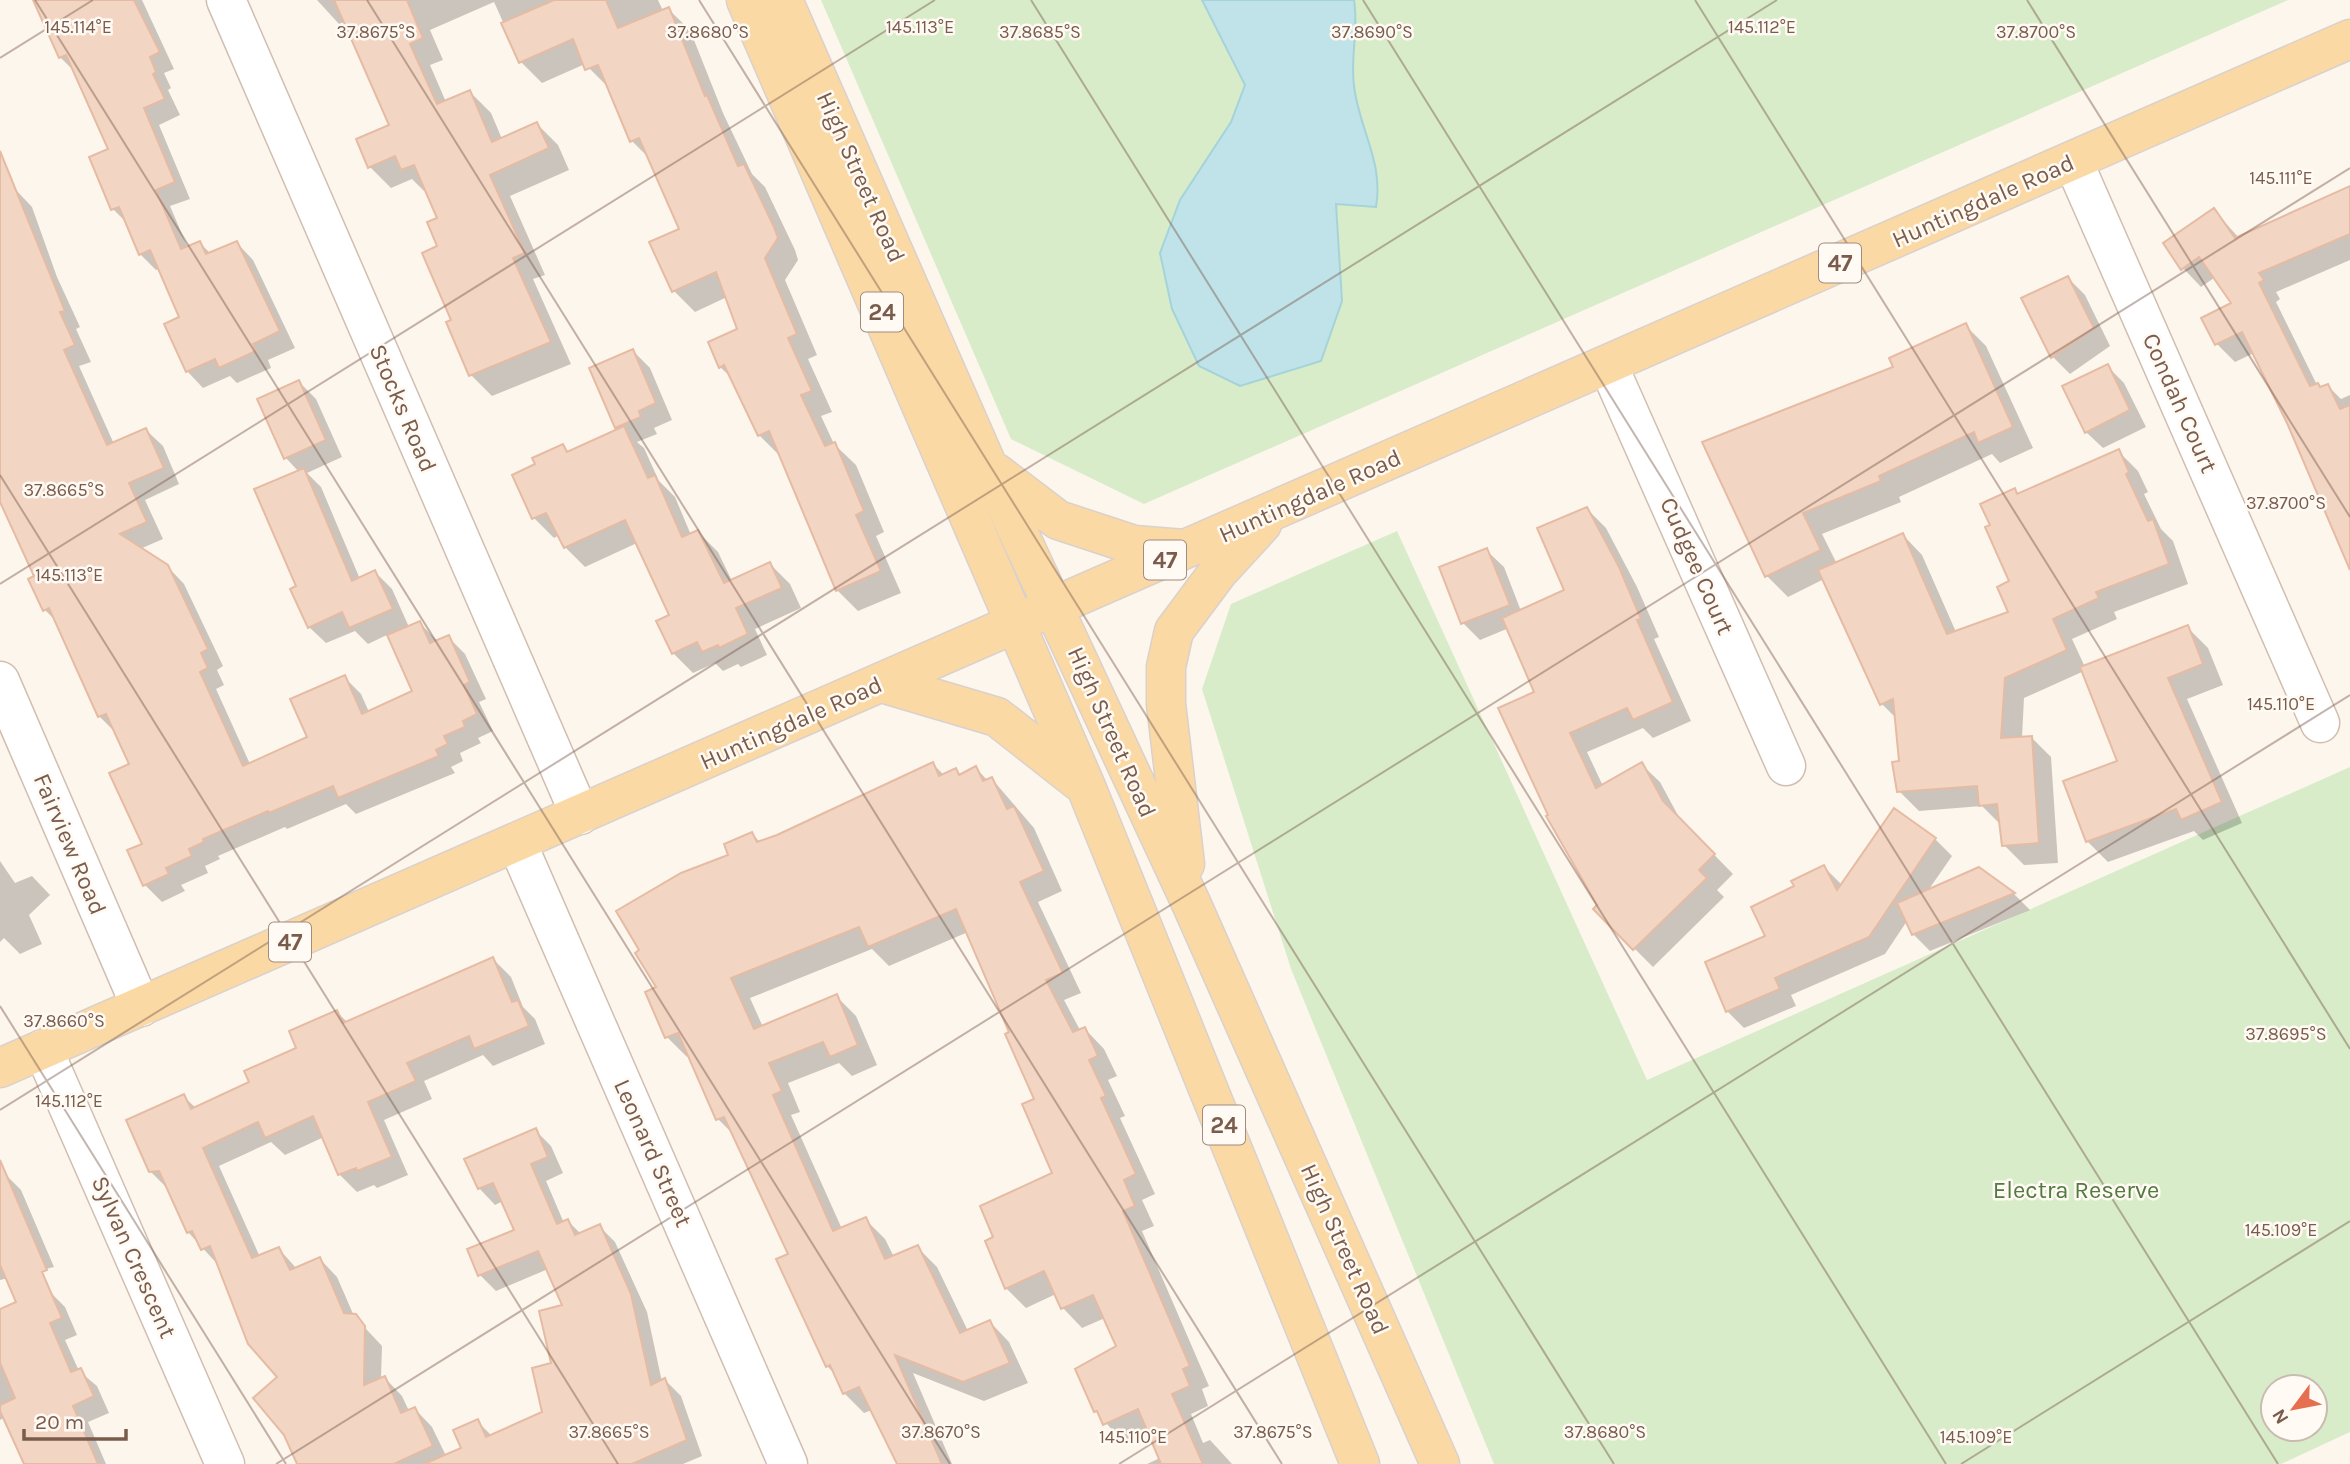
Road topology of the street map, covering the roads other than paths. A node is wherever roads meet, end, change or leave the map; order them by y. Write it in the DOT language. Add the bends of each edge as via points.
graph roads {
  1 [pos="226,0"];
  2 [pos="746,0"];
  3 [pos="783,0"];
  4 [pos="2350,40"];
  5 [pos="2073,161"];
  6 [pos="1608,365"];
  7 [pos="988,467"];
  8 [pos="1273,512"];
  9 [pos="1190,549"];
  10 [pos="1056,608"];
  11 [pos="1014,625"];
  12 [pos="0,681"];
  13 [pos="882,683"];
  14 [pos="2320,723"];
  15 [pos="1786,766"];
  16 [pos="1086,787"];
  17 [pos="580,816"];
  18 [pos="517,843"];
  19 [pos="1191,903"];
  20 [pos="141,1007"];
  21 [pos="43,1049"];
  22 [pos="0,1068"];
  23 [pos="225,1464"];
  24 [pos="788,1464"];
  25 [pos="1360,1464"];
  26 [pos="1440,1464"];
  1 -- 17 [label="street, Stocks Road"];
  2 -- 11 [label="main road, High Street Road / 24"];
  3 -- 7 [label="main road, High Street Road / 24"];
  4 -- 5 [label="main road, Huntingdale Road / 47"];
  5 -- 6 [label="main road, Huntingdale Road / 47"];
  5 -- 14 [label="street, Condah Court"];
  6 -- 8 [label="main road, Huntingdale Road / 47"];
  6 -- 15 [label="street, Cudgee Court"];
  7 -- 9 [label="main road" via="1058,520 1134,545"];
  7 -- 10 [label="main road, High Street Road / 24"];
  8 -- 9 [label="main road, Huntingdale Road / 47"];
  8 -- 19 [label="main road" via="1218,572 1174,631 1166,667 1174,784"];
  9 -- 10 [label="main road, Huntingdale Road / 47"];
  10 -- 11 [label="main road, Huntingdale Road / 47"];
  10 -- 19 [label="main road, High Street Road / 24"];
  11 -- 13 [label="main road, Huntingdale Road / 47"];
  11 -- 16 [label="main road, High Street Road / 24"];
  12 -- 20 [label="street, Fairview Road"];
  13 -- 16 [label="main road" via="998,717"];
  13 -- 17 [label="main road, Huntingdale Road / 47"];
  16 -- 25 [label="main road, High Street Road / 24"];
  17 -- 18 [label="main road, Huntingdale Road / 47"];
  18 -- 20 [label="main road, Huntingdale Road / 47"];
  18 -- 24 [label="street, Leonard Street"];
  19 -- 26 [label="main road, High Street Road / 24"];
  20 -- 21 [label="main road, Huntingdale Road / 47"];
  21 -- 22 [label="main road, Huntingdale Road / 47"];
  21 -- 23 [label="street, Sylvan Crescent"];
}
